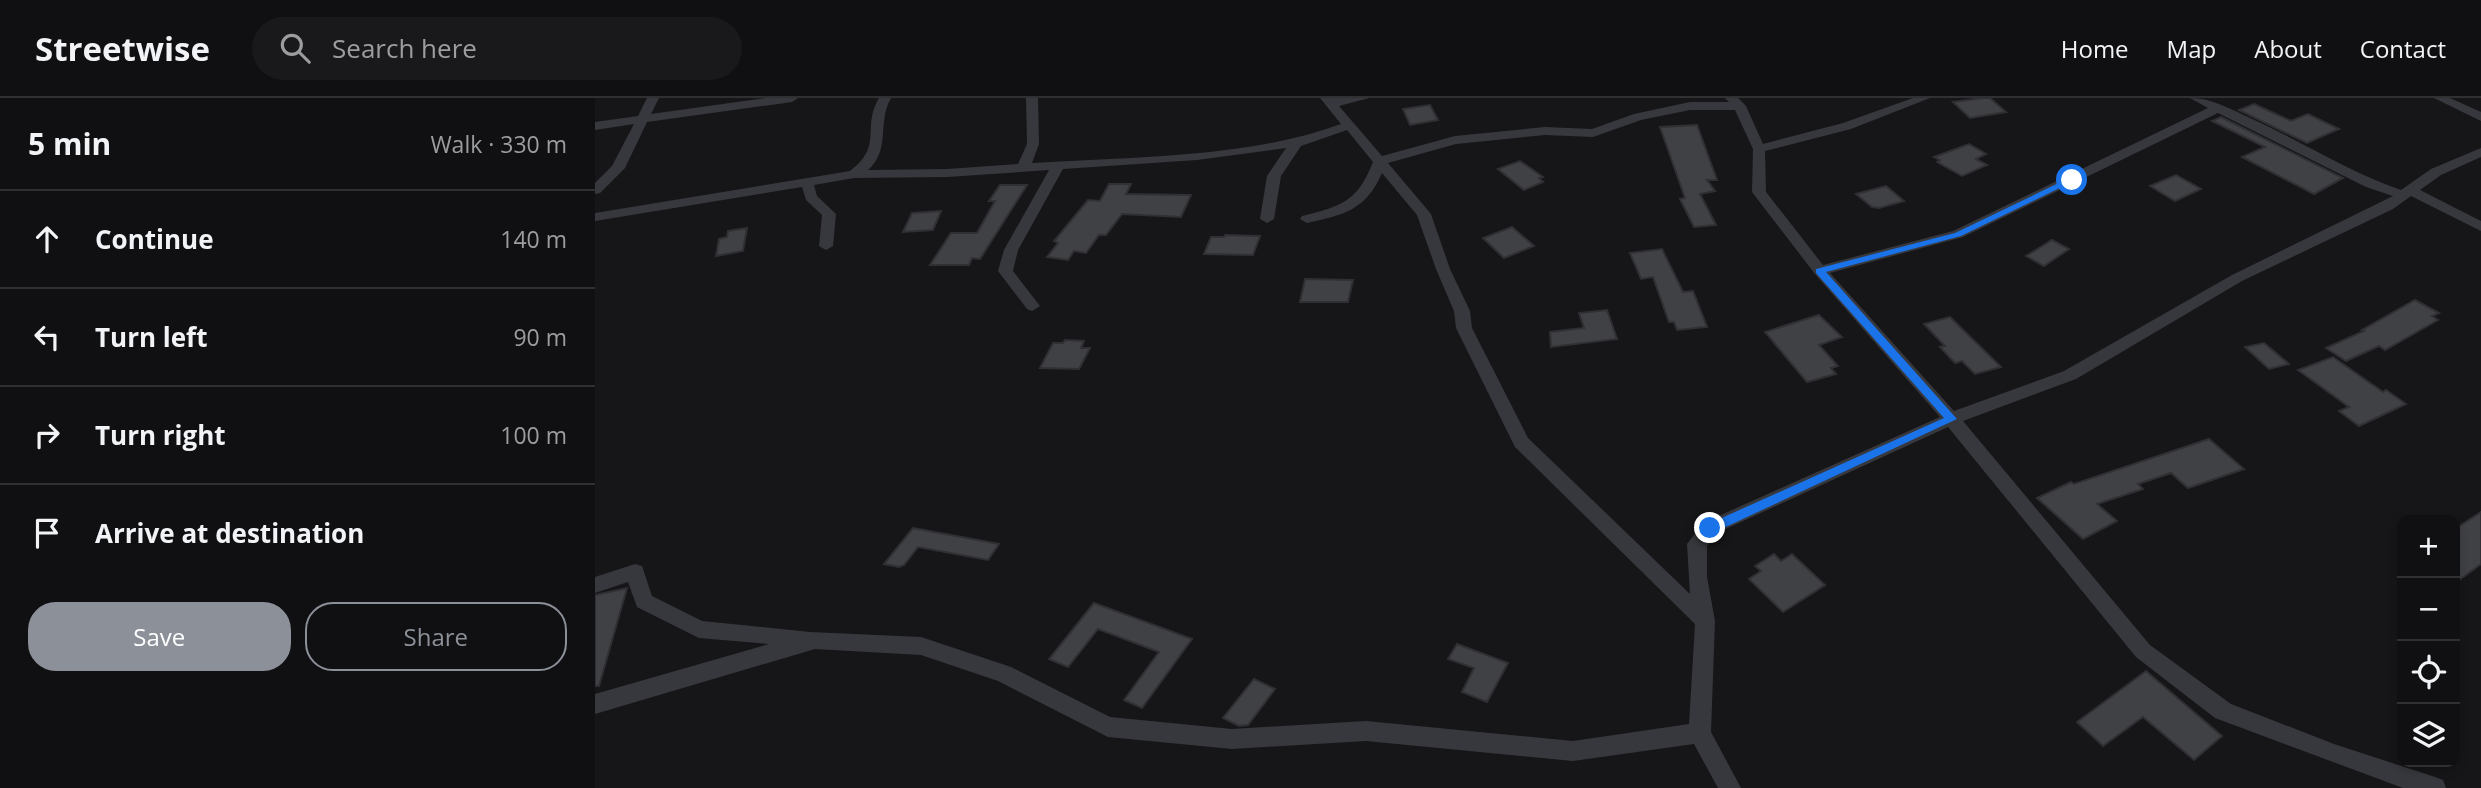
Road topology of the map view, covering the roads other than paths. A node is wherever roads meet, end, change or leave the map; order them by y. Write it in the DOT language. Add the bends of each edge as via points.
graph roads {
  1 [pos="653,98"];
  2 [pos="792,98"];
  3 [pos="885,98"];
  4 [pos="1032,98"];
  5 [pos="1363,98"];
  6 [pos="1924,98"];
  7 [pos="2440,98"];
  8 [pos="1329,101"];
  9 [pos="1735,102"];
  10 [pos="2213,102"];
  11 [pos="2481,117"];
  12 [pos="645,119"];
  13 [pos="1349,125"];
  14 [pos="595,127"];
  15 [pos="1296,143"];
  16 [pos="1759,149"];
  17 [pos="2481,152"];
  18 [pos="1380,161"];
  19 [pos="1058,166"];
  20 [pos="1023,168"];
  21 [pos="854,174"];
  22 [pos="807,182"];
  23 [pos="595,190"];
  24 [pos="2406,192"];
  25 [pos="595,217"];
  26 [pos="1267,219"];
  27 [pos="1307,219"];
  28 [pos="2481,227"];
  29 [pos="826,246"];
  30 [pos="1820,271"];
  31 [pos="1032,306"];
  32 [pos="1951,419"];
  33 [pos="595,585"];
  34 [pos="1705,621"];
  35 [pos="815,640"];
  36 [pos="595,704"];
  37 [pos="1700,733"];
  38 [pos="1730,788"];
  39 [pos="2435,788"];
  1 -- 12 [label="street"];
  2 -- 12 [label="street"];
  3 -- 21 [label="street" via="877,115 874,159"];
  4 -- 20 [label="street" via="1033,144"];
  5 -- 8 [label="street"];
  6 -- 16 [label="street" via="1847,126"];
  7 -- 11 [label="street"];
  8 -- 13 [label="street"];
  9 -- 16 [label="street"];
  9 -- 18 [label="street" via="1638,117 1593,133 1545,131 1455,139"];
  10 -- 24 [label="street" via="2371,184"];
  10 -- 30 [label="street" via="1958,234"];
  12 -- 14 [label="street"];
  12 -- 23 [label="street" via="618,169"];
  13 -- 15 [label="street"];
  13 -- 18 [label="street"];
  15 -- 19 [label="street"];
  15 -- 26 [label="street" via="1274,176"];
  16 -- 30 [label="street" via="1759,192"];
  17 -- 24 [label="street" via="2436,172"];
  18 -- 27 [label="street" via="1369,191 1344,211"];
  18 -- 34 [label="street" via="1424,214 1462,311 1464,328 1521,442"];
  19 -- 20 [label="street"];
  19 -- 31 [label="street" via="1011,250 1006,271"];
  20 -- 21 [label="street"];
  21 -- 22 [label="street"];
  22 -- 25 [label="street"];
  22 -- 29 [label="street" via="811,197 829,214"];
  24 -- 28 [label="street"];
  24 -- 32 [label="street" via="2388,206 2237,278 2070,375"];
  30 -- 32 [label="street"];
  32 -- 34 [label="street" via="1710,528 1697,544"];
  32 -- 39 [label="street" via="2143,651 2223,710"];
  33 -- 35 [label="street" via="635,572 644,601 699,629"];
  34 -- 37 [label="street"];
  35 -- 36 [label="street"];
  35 -- 37 [label="street" via="921,646 1004,674 1108,727 1233,739 1366,732 1573,751"];
  37 -- 38 [label="street"];
}
